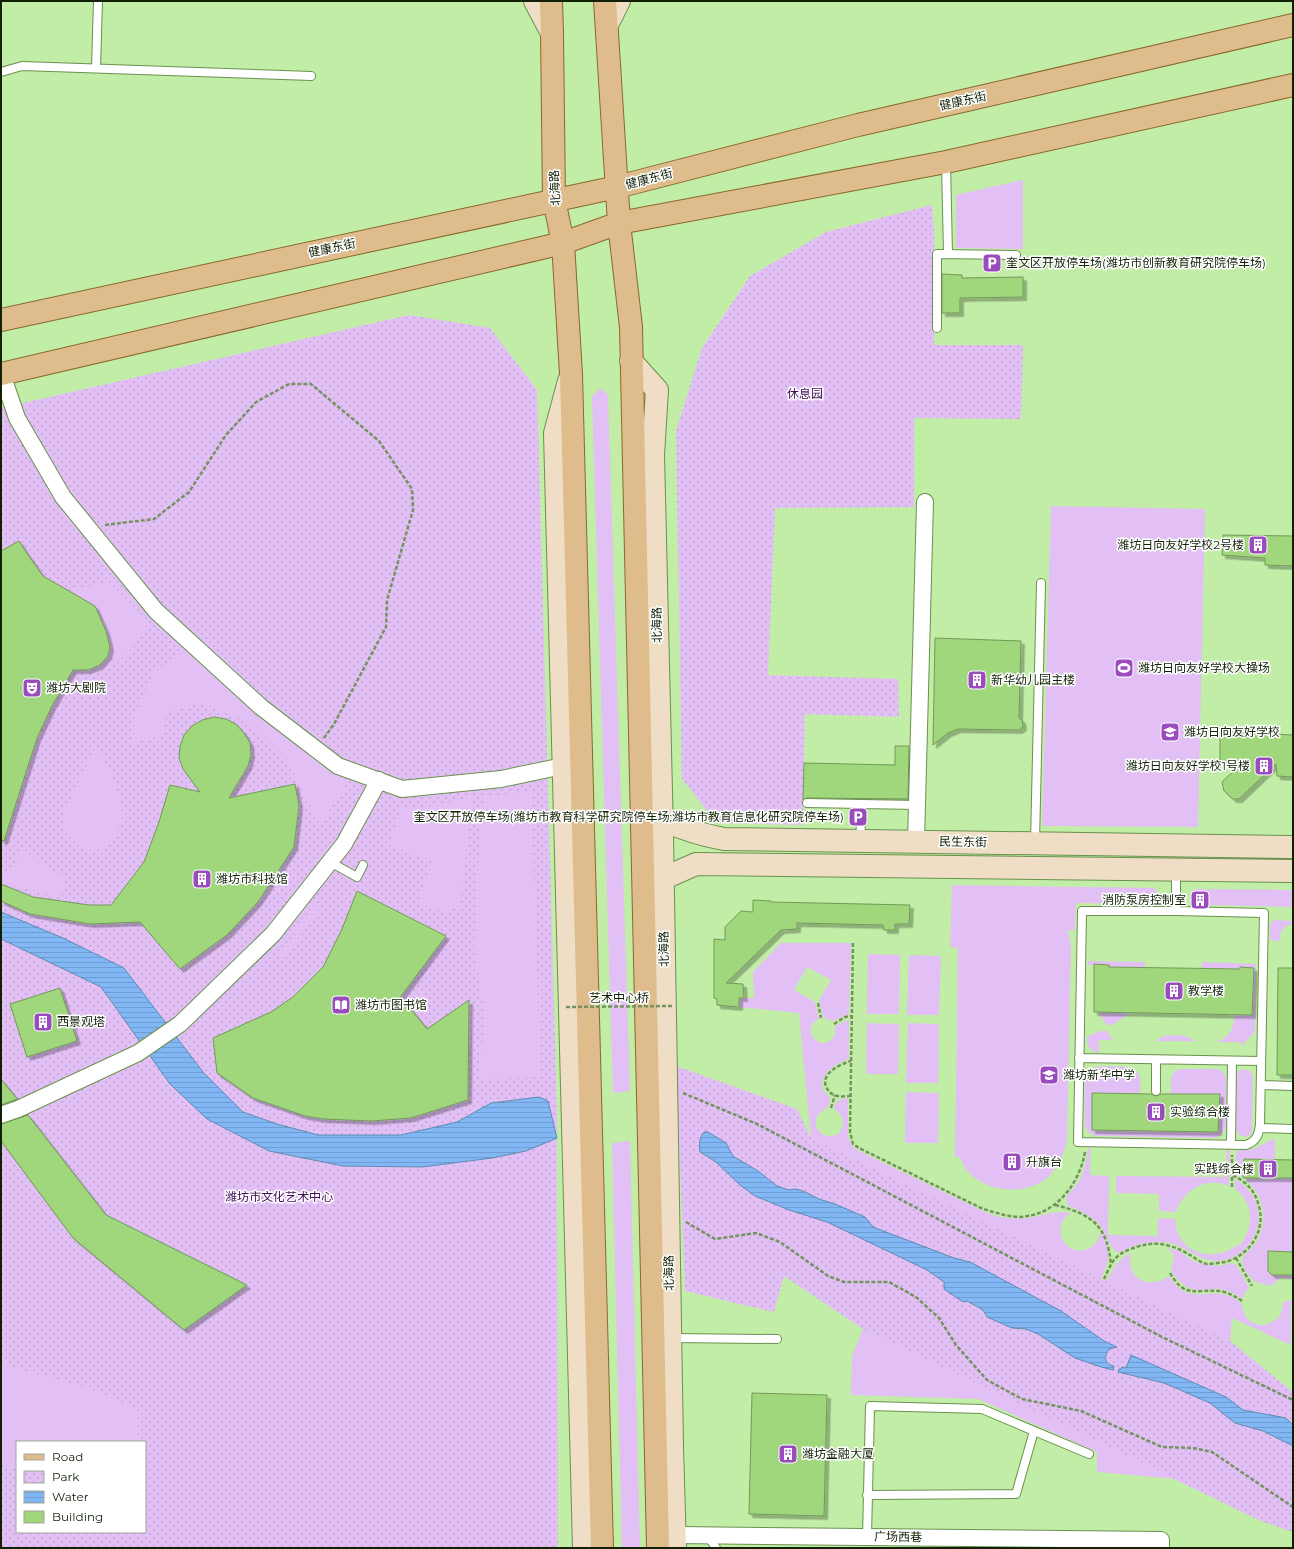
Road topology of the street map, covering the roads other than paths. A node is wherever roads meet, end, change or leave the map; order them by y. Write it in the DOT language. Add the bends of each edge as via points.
graph roads {
  1 [pos="98,1"];
  2 [pos="535,1"];
  3 [pos="551,1"];
  4 [pos="605,1"];
  5 [pos="619,1"];
  6 [pos="1293,25"];
  7 [pos="606,26"];
  8 [pos="552,33"];
  9 [pos="96,68"];
  10 [pos="1,72"];
  11 [pos="311,76"];
  12 [pos="1293,85"];
  13 [pos="946,162"];
  14 [pos="617,188"];
  15 [pos="554,200"];
  16 [pos="619,223"];
  17 [pos="563,243"];
  18 [pos="948,254"];
  19 [pos="1016,255"];
  20 [pos="1,320"];
  21 [pos="937,328"];
  22 [pos="2,374"];
  23 [pos="643,454"];
  24 [pos="926,502"];
  25 [pos="1041,583"];
  26 [pos="570,693"];
  27 [pos="563,766"];
  28 [pos="379,780"];
  29 [pos="808,804"];
  30 [pos="860,804"];
  31 [pos="917,805"];
  32 [pos="641,807"];
  33 [pos="661,820"];
  34 [pos="860,841"];
  35 [pos="916,842"];
  36 [pos="1035,843"];
  37 [pos="1293,846"];
  38 [pos="330,862"];
  39 [pos="363,866"];
  40 [pos="1176,869"];
  41 [pos="1293,871"];
  42 [pos="662,879"];
  43 [pos="642,894"];
  44 [pos="1176,911"];
  45 [pos="1079,1058"];
  46 [pos="1156,1060"];
  47 [pos="1232,1061"];
  48 [pos="1261,1061"];
  49 [pos="1261,1085"];
  50 [pos="1293,1086"];
  51 [pos="1156,1091"];
  52 [pos="1,1115"];
  53 [pos="1260,1128"];
  54 [pos="1293,1129"];
  55 [pos="1232,1144"];
  56 [pos="659,1209"];
  57 [pos="670,1338"];
  58 [pos="777,1339"];
  59 [pos="1034,1431"];
  60 [pos="1089,1454"];
  61 [pos="665,1485"];
  62 [pos="868,1495"];
  63 [pos="866,1537"];
  64 [pos="666,1541"];
  65 [pos="712,1541"];
  66 [pos="584,1548"];
  67 [pos="602,1548"];
  68 [pos="1161,1548"];
  1 -- 9 [label="lane"];
  2 -- 8 [label="street"];
  3 -- 8 [label="main road, 北海路"];
  4 -- 7 [label="main road, 北海路"];
  5 -- 7 [label="street"];
  6 -- 14 [label="main road, 健康东街" via="858,124"];
  7 -- 14 [label="main road, 北海路"];
  8 -- 15 [label="main road, 北海路"];
  9 -- 10 [label="lane" via="22,66"];
  9 -- 11 [label="lane"];
  12 -- 13 [label="main road"];
  13 -- 16 [label="main road"];
  13 -- 18 [label="lane"];
  14 -- 15 [label="main road, 健康东街"];
  14 -- 16 [label="main road, 北海路"];
  15 -- 17 [label="main road, 北海路"];
  15 -- 20 [label="main road, 健康东街"];
  16 -- 17 [label="main road"];
  16 -- 23 [label="main road, 北海路" via="631,327 631,361"];
  17 -- 22 [label="main road"];
  17 -- 26 [label="main road, 北海路" via="571,374 565,471"];
  18 -- 19 [label="lane"];
  18 -- 21 [label="lane" via="937,254"];
  22 -- 28 [label="street" via="17,418 63,497 156,611 261,708 338,766"];
  23 -- 32 [label="main road, 北海路"];
  23 -- 33 [label="street, 北海路"];
  24 -- 31 [label="street"];
  25 -- 36 [label="lane"];
  26 -- 27 [label="street, 北海路"];
  26 -- 67 [label="main road, 北海路"];
  27 -- 28 [label="street" via="501,779 402,789"];
  27 -- 66 [label="street, 北海路"];
  28 -- 38 [label="street" via="344,844"];
  29 -- 30 [label="lane"];
  30 -- 31 [label="lane"];
  30 -- 34 [label="lane"];
  31 -- 35 [label="street"];
  32 -- 33 [label="street, 民生东街"];
  32 -- 43 [label="main road, 北海路"];
  33 -- 34 [label="street, 民生东街" via="724,839"];
  33 -- 42 [label="street, 北海路"];
  34 -- 35 [label="street, 民生东街"];
  35 -- 36 [label="street, 民生东街"];
  36 -- 37 [label="street, 民生东街"];
  38 -- 39 [label="lane" via="357,877"];
  38 -- 52 [label="street" via="273,934 180,1024 138,1052"];
  40 -- 41 [label="street, 民生东街"];
  40 -- 42 [label="street, 民生东街" via="696,864"];
  40 -- 44 [label="lane"];
  42 -- 43 [label="street, 民生东街"];
  42 -- 56 [label="street, 北海路"];
  43 -- 56 [label="main road, 北海路"];
  44 -- 45 [label="lane" via="1082,911"];
  44 -- 48 [label="lane" via="1264,913"];
  45 -- 46 [label="lane"];
  45 -- 55 [label="lane" via="1078,1142"];
  46 -- 47 [label="lane"];
  46 -- 51 [label="lane"];
  47 -- 48 [label="lane"];
  47 -- 55 [label="lane"];
  48 -- 49 [label="lane"];
  49 -- 50 [label="lane"];
  49 -- 53 [label="lane"];
  53 -- 54 [label="lane"];
  53 -- 55 [label="lane" via="1252,1142 1246,1145"];
  56 -- 57 [label="street, 北海路"];
  56 -- 61 [label="main road, 北海路"];
  57 -- 58 [label="lane"];
  57 -- 61 [label="street, 北海路"];
  59 -- 60 [label="lane"];
  59 -- 62 [label="lane" via="1016,1494"];
  59 -- 62 [label="lane" via="982,1409 870,1406"];
  61 -- 64 [label="main road, 北海路"];
  62 -- 63 [label="lane"];
  63 -- 65 [label="street, 广场西巷"];
  63 -- 68 [label="street, 广场西巷" via="1161,1540"];
  64 -- 65 [label="street, 广场西巷"];
}
